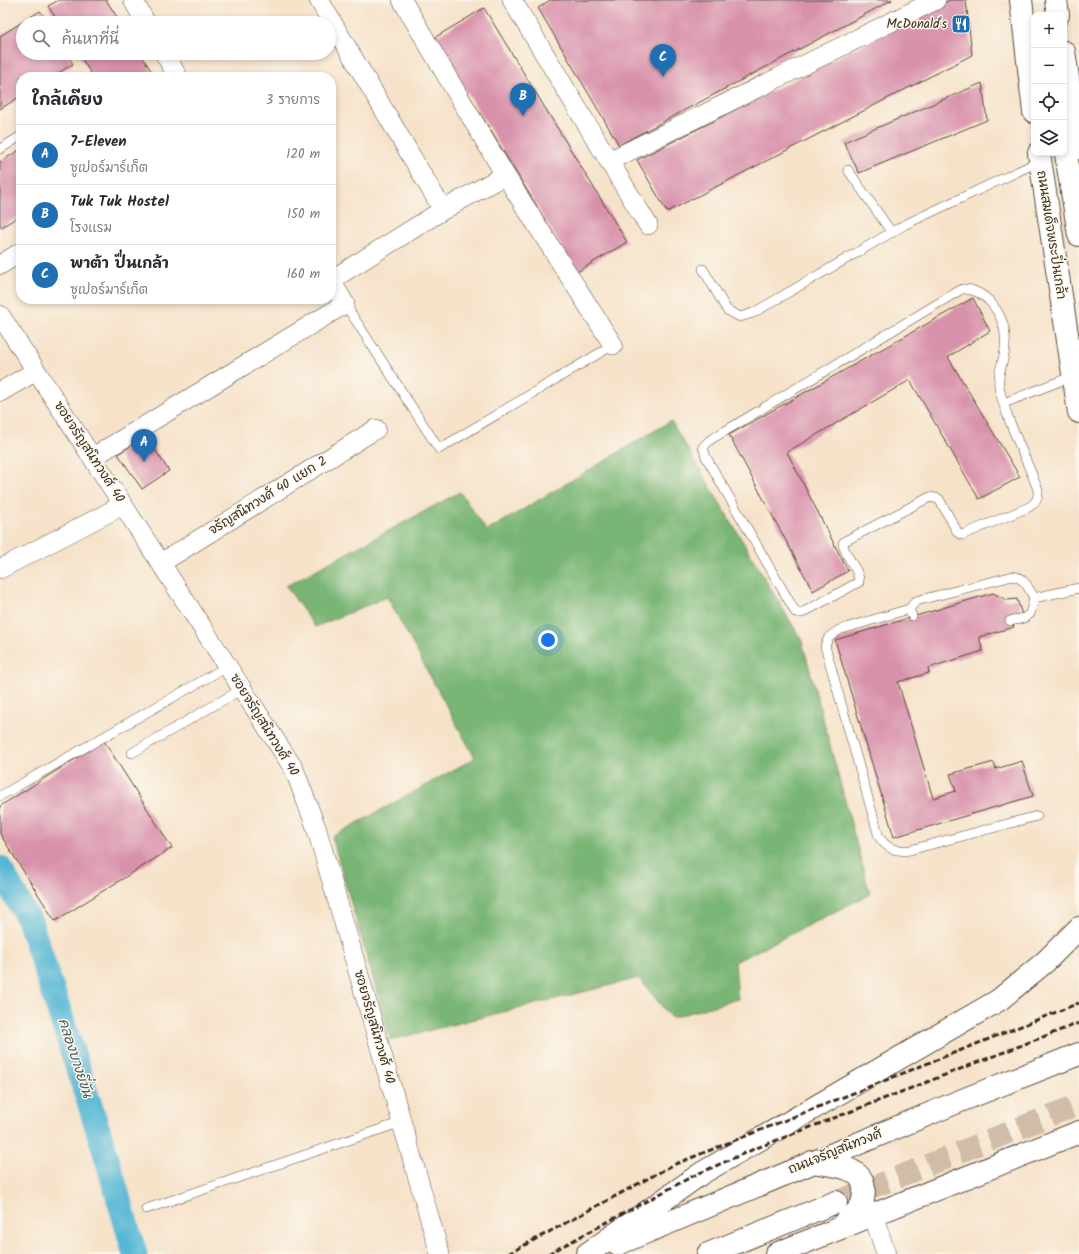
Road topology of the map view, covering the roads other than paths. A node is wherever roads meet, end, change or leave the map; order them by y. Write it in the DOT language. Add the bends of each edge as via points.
graph roads {
  1 [pos="133,0"];
  2 [pos="319,0"];
  3 [pos="402,0"];
  4 [pos="512,0"];
  5 [pos="936,0"];
  6 [pos="1020,0"];
  7 [pos="1034,0"];
  8 [pos="1056,0"];
  9 [pos="1037,12"];
  10 [pos="1058,12"];
  11 [pos="142,16"];
  12 [pos="328,16"];
  13 [pos="336,29"];
  14 [pos="168,60"];
  15 [pos="1067,71"];
  16 [pos="175,72"];
  17 [pos="1031,88"];
  18 [pos="16,139"];
  19 [pos="1079,148"];
  20 [pos="0,149"];
  21 [pos="1066,156"];
  22 [pos="1039,157"];
  23 [pos="609,161"];
  24 [pos="848,170"];
  25 [pos="505,175"];
  26 [pos="443,210"];
  27 [pos="648,225"];
  28 [pos="892,233"];
  29 [pos="1079,235"];
  30 [pos="16,255"];
  31 [pos="0,265"];
  32 [pos="702,269"];
  33 [pos="336,277"];
  34 [pos="336,289"];
  35 [pos="345,304"];
  36 [pos="0,315"];
  37 [pos="614,345"];
  38 [pos="36,371"];
  39 [pos="1073,376"];
  40 [pos="0,392"];
  41 [pos="1004,403"];
  42 [pos="1079,412"];
  43 [pos="376,429"];
  44 [pos="92,457"];
  45 [pos="124,505"];
  46 [pos="161,563"];
  47 [pos="0,569"];
  48 [pos="1079,588"];
  49 [pos="1034,598"];
  50 [pos="1010,621"];
  51 [pos="228,666"];
  52 [pos="242,688"];
  53 [pos="132,753"];
  54 [pos="0,796"];
  55 [pos="1038,816"];
  56 [pos="1079,928"];
  57 [pos="1079,1054"];
  58 [pos="402,1122"];
  59 [pos="1079,1132"];
  60 [pos="811,1162"];
  61 [pos="836,1202"];
  62 [pos="146,1209"];
  63 [pos="873,1214"];
  64 [pos="838,1229"];
  65 [pos="440,1254"];
  66 [pos="587,1254"];
  67 [pos="593,1254"];
  68 [pos="708,1254"];
  69 [pos="776,1254"];
  70 [pos="886,1254"];
  1 -- 11 [label="street"];
  2 -- 12 [label="street"];
  3 -- 25 [label="street"];
  4 -- 23 [label="street"];
  5 -- 23 [label="street"];
  6 -- 17 [label="main road"];
  7 -- 9 [label="main road"];
  8 -- 10 [label="main road"];
  13 -- 26 [label="street"];
  14 -- 16 [label="street"];
  15 -- 19 [label="main road"];
  18 -- 20 [label="lane"];
  21 -- 29 [label="main road"];
  22 -- 28 [label="lane"];
  22 -- 39 [label="main road, ถนนสมเด็จพระปิ่นเกล้า"];
  23 -- 27 [label="street"];
  24 -- 28 [label="lane"];
  25 -- 26 [label="street"];
  25 -- 37 [label="street"];
  26 -- 33 [label="street"];
  28 -- 32 [label="lane" via="753,313 740,317 727,310"];
  30 -- 31 [label="street"];
  34 -- 35 [label="street"];
  35 -- 37 [label="lane" via="439,449"];
  35 -- 44 [label="street"];
  36 -- 38 [label="street, ซอยจรัญสนิทวงศ์ 40"];
  38 -- 40 [label="street"];
  38 -- 44 [label="street, ซอยจรัญสนิทวงศ์ 40"];
  39 -- 41 [label="lane"];
  39 -- 42 [label="main road, ถนนสมเด็จพระปิ่นเกล้า"];
  41 -- 41 [label="lane" via="1038,490 1038,498 1034,504 962,535 955,528 939,498 930,497 845,541 844,549 859,576 859,582 797,614 792,610 702,449 710,440 962,289 988,299 1004,325 1005,348 998,378"];
  43 -- 46 [label="street, จรัญสนิทวงศ์ 40 แยก 2"];
  44 -- 45 [label="street, ซอยจรัญสนิทวงศ์ 40"];
  45 -- 46 [label="street, ซอยจรัญสนิทวงศ์ 40"];
  45 -- 47 [label="street"];
  46 -- 51 [label="street, ซอยจรัญสนิทวงศ์ 40"];
  48 -- 49 [label="lane"];
  49 -- 50 [label="lane" via="1030,614"];
  49 -- 55 [label="lane" via="1023,580 1010,576 916,601 910,612 839,630 829,637 825,646 880,837 885,846 910,850"];
  51 -- 52 [label="street, ซอยจรัญสนิทวงศ์ 40"];
  51 -- 54 [label="lane"];
  52 -- 53 [label="lane"];
  52 -- 58 [label="street, ซอยจรัญสนิทวงศ์ 40" via="294,768 316,827"];
  56 -- 66 [label="main road" via="1045,962 999,1000 702,1173"];
  57 -- 60 [label="main road, ถนนจรัญสนิทวงศ์"];
  58 -- 62 [label="lane"];
  58 -- 65 [label="street, ซอยจรัญสนิทวงศ์ 40"];
  59 -- 63 [label="main road"];
  60 -- 64 [label="main road" via="844,1167 857,1174 864,1183 861,1207"];
  60 -- 67 [label="main road, ถนนจรัญสนิทวงศ์"];
  61 -- 68 [label="main road"];
  63 -- 64 [label="main road"];
  63 -- 70 [label="street"];
  64 -- 69 [label="main road"];
}
